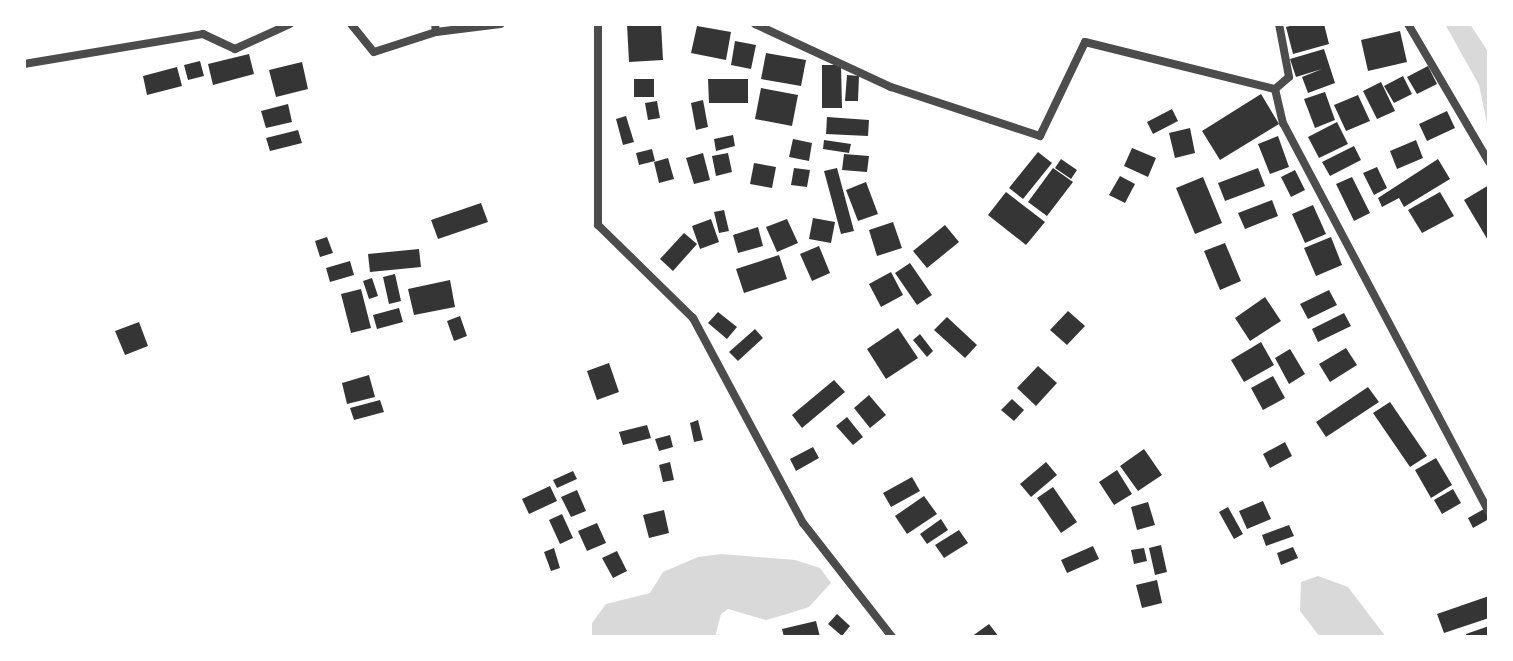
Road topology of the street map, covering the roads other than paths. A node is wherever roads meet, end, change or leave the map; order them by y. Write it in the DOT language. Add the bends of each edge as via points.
graph roads {
  1 [pos="290,24"];
  2 [pos="351,24"];
  3 [pos="501,24"];
  4 [pos="598,24"];
  5 [pos="755,24"];
  6 [pos="1279,24"];
  7 [pos="1408,24"];
  8 [pos="436,28"];
  9 [pos="24,64"];
  10 [pos="1275,89"];
  11 [pos="1489,162"];
  12 [pos="1489,512"];
  13 [pos="892,637"];
  1 -- 9 [label="street" via="235,49 203,34"];
  2 -- 8 [label="street" via="374,52"];
  3 -- 8 [label="street"];
  4 -- 13 [label="street" via="598,225 693,318 803,523"];
  5 -- 10 [label="street" via="891,87 1040,136 1085,42"];
  6 -- 10 [label="street" via="1289,77"];
  7 -- 11 [label="street"];
  10 -- 12 [label="street" via="1283,123 1310,177"];
}
